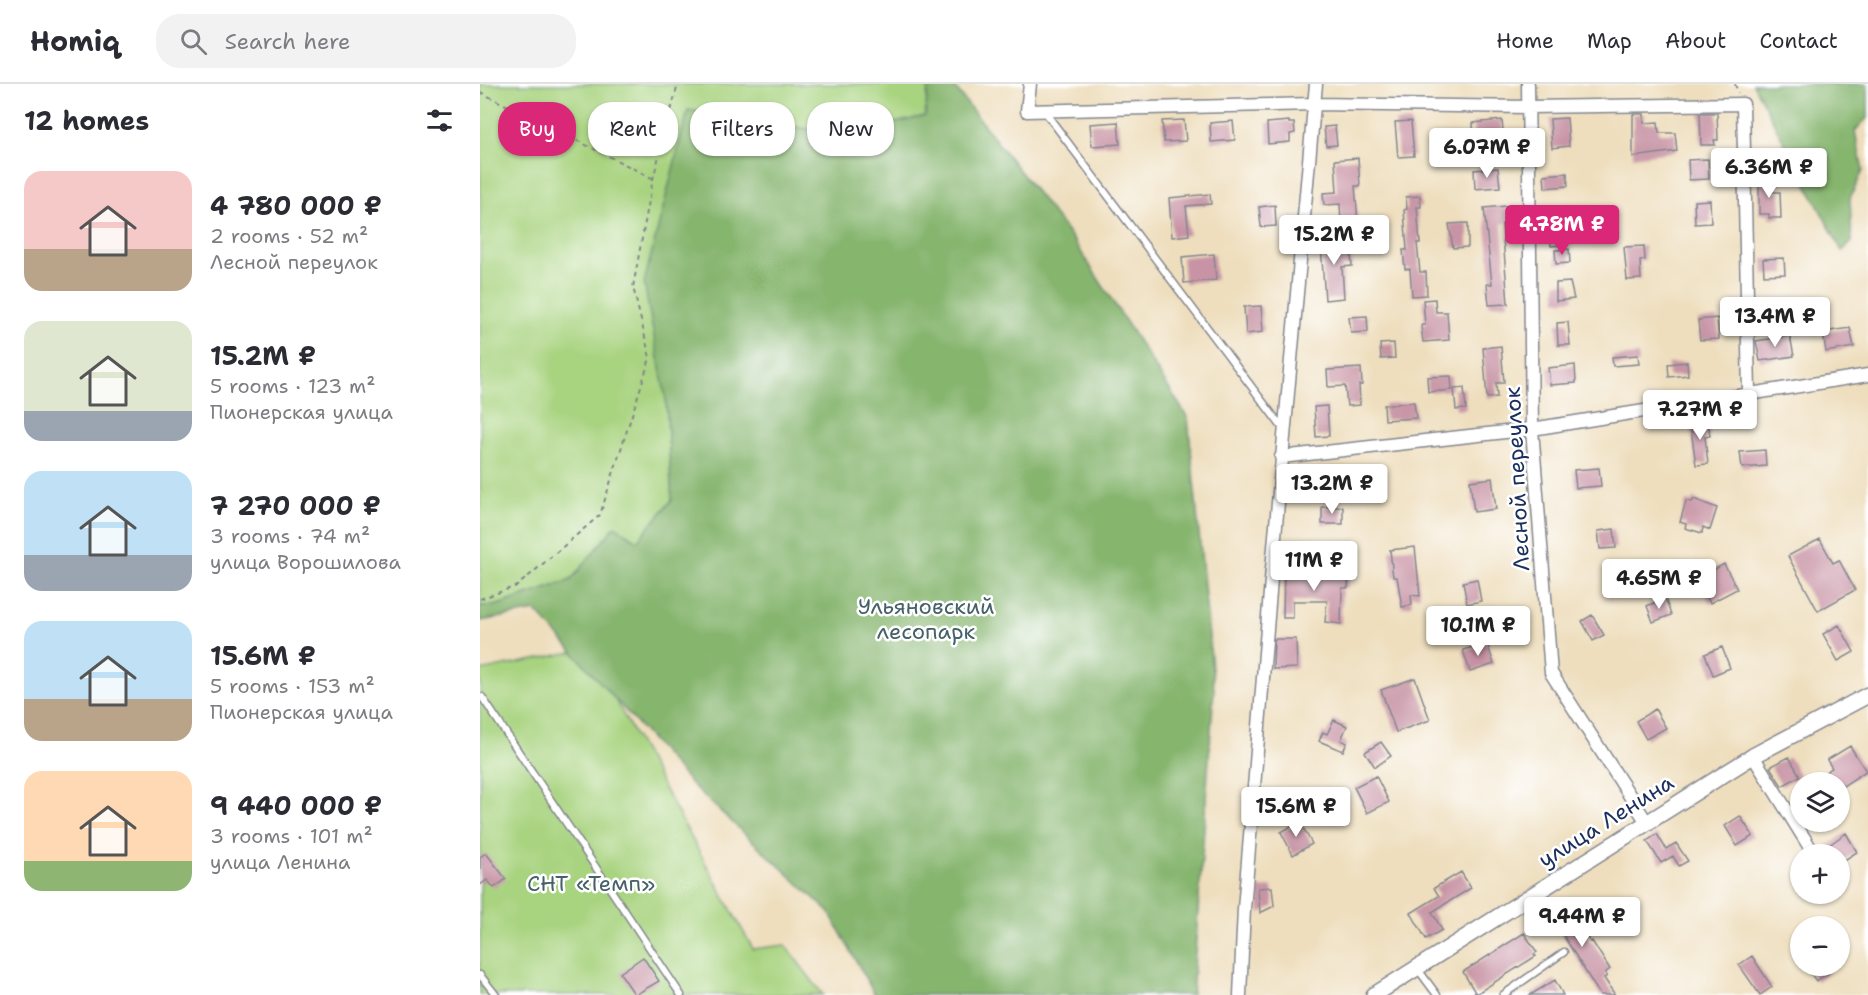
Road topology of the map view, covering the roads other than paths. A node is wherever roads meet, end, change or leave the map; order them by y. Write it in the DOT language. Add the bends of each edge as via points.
graph roads {
  1 [pos="1030,84"];
  2 [pos="1316,84"];
  3 [pos="1528,84"];
  4 [pos="1314,104"];
  5 [pos="1528,107"];
  6 [pos="1045,111"];
  7 [pos="1868,375"];
  8 [pos="1749,393"];
  9 [pos="1532,429"];
  10 [pos="1284,430"];
  11 [pos="1281,457"];
  12 [pos="1868,695"];
  13 [pos="482,697"];
  14 [pos="1752,756"];
  15 [pos="1646,821"];
  16 [pos="1808,844"];
  17 [pos="1564,952"];
  18 [pos="1417,968"];
  19 [pos="480,975"];
  20 [pos="496,995"];
  21 [pos="681,995"];
  22 [pos="1240,995"];
  23 [pos="1374,995"];
  24 [pos="1437,995"];
  25 [pos="1503,995"];
  1 -- 6 [label="street" via="1027,111"];
  2 -- 4 [label="street"];
  3 -- 5 [label="street, Лесной переулок"];
  4 -- 5 [label="street"];
  4 -- 6 [label="street"];
  4 -- 10 [label="street"];
  5 -- 8 [label="street" via="1743,104"];
  5 -- 9 [label="street, Лесной переулок"];
  6 -- 10 [label="lane"];
  7 -- 8 [label="street"];
  8 -- 9 [label="street"];
  9 -- 11 [label="street"];
  9 -- 15 [label="street, Лесной переулок" via="1551,673"];
  10 -- 11 [label="street"];
  11 -- 22 [label="street"];
  12 -- 14 [label="street, улица Ленина"];
  13 -- 21 [label="lane"];
  14 -- 15 [label="street, улица Ленина"];
  14 -- 16 [label="street"];
  15 -- 18 [label="street, улица Ленина"];
  17 -- 25 [label="lane"];
  18 -- 23 [label="street, улица Ленина"];
  18 -- 24 [label="lane"];
  19 -- 20 [label="lane"];
}
